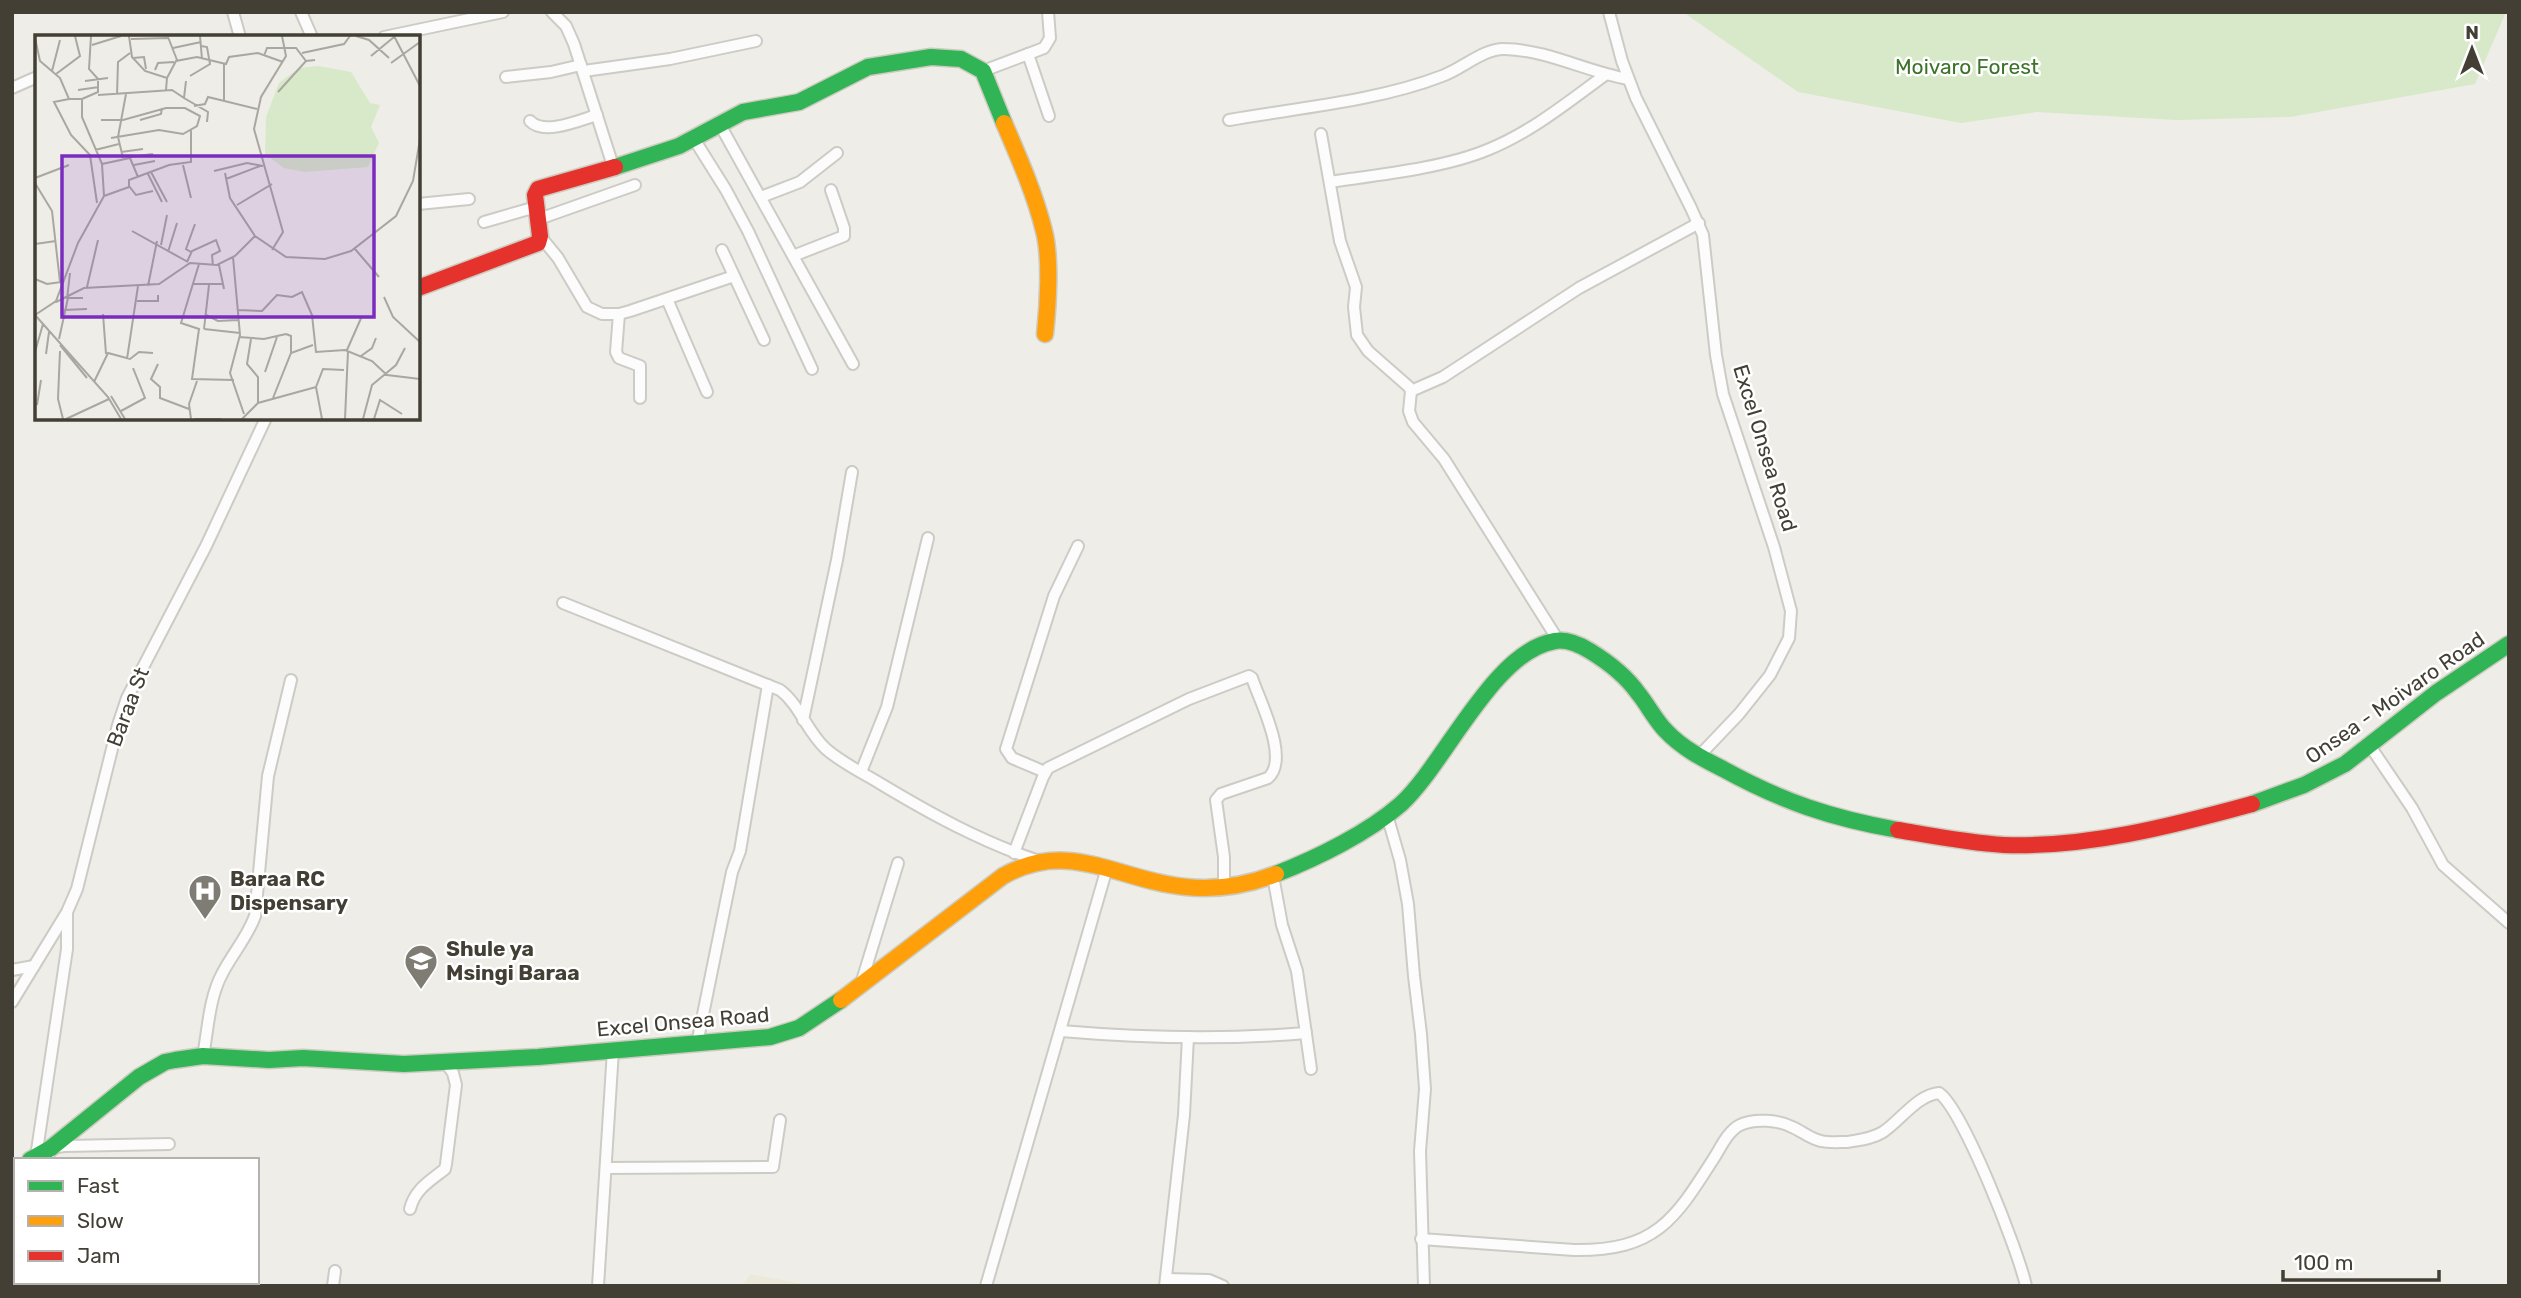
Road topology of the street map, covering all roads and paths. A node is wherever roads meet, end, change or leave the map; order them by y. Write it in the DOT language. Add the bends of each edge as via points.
graph roads {
  1 [pos="233,12"];
  2 [pos="300,12"];
  3 [pos="497,12"];
  4 [pos="503,12"];
  5 [pos="552,12"];
  6 [pos="1048,12"];
  7 [pos="1609,12"];
  8 [pos="239,35"];
  9 [pos="311,35"];
  10 [pos="393,35"];
  11 [pos="756,41"];
  12 [pos="1028,54"];
  13 [pos="583,68"];
  14 [pos="983,71"];
  15 [pos="1605,75"];
  16 [pos="506,77"];
  17 [pos="35,78"];
  18 [pos="1629,79"];
  19 [pos="12,89"];
  20 [pos="597,115"];
  21 [pos="1049,116"];
  22 [pos="1229,120"];
  23 [pos="530,121"];
  24 [pos="719,123"];
  25 [pos="1321,134"];
  26 [pos="694,139"];
  27 [pos="837,153"];
  28 [pos="613,166"];
  29 [pos="1330,182"];
  30 [pos="635,185"];
  31 [pos="831,190"];
  32 [pos="761,197"];
  33 [pos="469,199"];
  34 [pos="420,204"];
  35 [pos="539,221"];
  36 [pos="484,222"];
  37 [pos="1699,223"];
  38 [pos="722,250"];
  39 [pos="793,256"];
  40 [pos="734,276"];
  41 [pos="420,287"];
  42 [pos="667,299"];
  43 [pos="619,314"];
  44 [pos="1045,334"];
  45 [pos="764,340"];
  46 [pos="853,365"];
  47 [pos="812,369"];
  48 [pos="1411,391"];
  49 [pos="707,392"];
  50 [pos="640,398"];
  51 [pos="266,420"];
  52 [pos="852,472"];
  53 [pos="928,538"];
  54 [pos="1078,546"];
  55 [pos="564,603"];
  56 [pos="1558,640"];
  57 [pos="2509,644"];
  58 [pos="291,680"];
  59 [pos="768,685"];
  60 [pos="803,720"];
  61 [pos="2370,746"];
  62 [pos="1699,755"];
  63 [pos="861,772"];
  64 [pos="1045,772"];
  65 [pos="1387,815"];
  66 [pos="1014,853"];
  67 [pos="1036,860"];
  68 [pos="898,863"];
  69 [pos="1107,868"];
  70 [pos="1273,876"];
  71 [pos="1224,887"];
  72 [pos="67,912"];
  73 [pos="2509,923"];
  74 [pos="34,966"];
  75 [pos="12,970"];
  76 [pos="861,985"];
  77 [pos="12,1002"];
  78 [pos="1061,1031"];
  79 [pos="1306,1033"];
  80 [pos="1188,1037"];
  81 [pos="697,1044"];
  82 [pos="613,1049"];
  83 [pos="203,1056"];
  84 [pos="445,1062"];
  85 [pos="1311,1069"];
  86 [pos="780,1120"];
  87 [pos="169,1144"];
  88 [pos="41,1156"];
  89 [pos="606,1168"];
  90 [pos="410,1209"];
  91 [pos="1421,1239"];
  92 [pos="600,1270"];
  93 [pos="335,1272"];
  94 [pos="1166,1282"];
  95 [pos="333,1286"];
  96 [pos="598,1286"];
  97 [pos="606,1286"];
  98 [pos="986,1286"];
  99 [pos="1223,1286"];
  100 [pos="1424,1286"];
  101 [pos="2026,1286"];
  1 -- 8 [label="street"];
  2 -- 9 [label="street"];
  3 -- 4 [label="street"];
  3 -- 10 [label="street"];
  5 -- 13 [label="street" via="566,26"];
  6 -- 12 [label="street" via="1048,44"];
  7 -- 18 [label="street, Excel Onsea Road"];
  11 -- 13 [label="street" via="670,59"];
  12 -- 14 [label="street"];
  12 -- 21 [label="street"];
  13 -- 16 [label="street"];
  13 -- 20 [label="street"];
  14 -- 24 [label="street" via="944,56 880,64 799,102 743,112"];
  14 -- 44 [label="street" via="1045,233"];
  15 -- 18 [label="street"];
  15 -- 22 [label="street" via="1562,60 1499,49 1426,82"];
  15 -- 29 [label="street" via="1550,115 1485,151"];
  17 -- 19 [label="street"];
  18 -- 37 [label="street, Excel Onsea Road"];
  20 -- 23 [label="street" via="540,128"];
  20 -- 28 [label="street"];
  24 -- 26 [label="street"];
  24 -- 32 [label="street"];
  25 -- 29 [label="street"];
  26 -- 28 [label="street"];
  26 -- 47 [label="street" via="748,231"];
  27 -- 32 [label="street" via="800,183"];
  28 -- 35 [label="street" via="538,189"];
  29 -- 48 [label="street" via="1340,241 1356,287 1357,335"];
  30 -- 35 [label="street"];
  31 -- 39 [label="street" via="844,236"];
  32 -- 39 [label="street"];
  33 -- 34 [label="street"];
  35 -- 36 [label="street"];
  35 -- 41 [label="street" via="534,246"];
  35 -- 43 [label="street" via="587,307"];
  37 -- 48 [label="street" via="1579,288 1443,377"];
  37 -- 62 [label="street, Excel Onsea Road" via="1723,394 1783,576 1792,620 1786,647 1770,675"];
  38 -- 40 [label="street"];
  39 -- 46 [label="street"];
  40 -- 42 [label="street"];
  40 -- 45 [label="street"];
  42 -- 43 [label="street"];
  42 -- 49 [label="street"];
  43 -- 50 [label="street" via="616,352 619,358 640,366"];
  48 -- 56 [label="street" via="1413,422 1450,469"];
  51 -- 72 [label="street, Baraa St" via="127,698"];
  52 -- 60 [label="street"];
  53 -- 63 [label="street" via="887,707"];
  54 -- 64 [label="street" via="1054,596 1006,749 1012,758"];
  55 -- 59 [label="street"];
  56 -- 62 [label="street, Onsea - Moivaro Road" via="1582,647 1615,670 1637,692 1661,728"];
  56 -- 65 [label="street, Excel Onsea Road" via="1534,651 1501,676 1410,795"];
  57 -- 61 [label="street, Onsea - Moivaro Road" via="2438,691"];
  58 -- 83 [label="street" via="268,776 255,916 216,989"];
  59 -- 60 [label="street" via="788,696"];
  59 -- 81 [label="street" via="740,851"];
  60 -- 63 [label="street" via="825,748"];
  61 -- 62 [label="street, Onsea - Moivaro Road" via="2319,779 2259,801 2128,832 2012,845 1946,838 1812,811"];
  61 -- 73 [label="street" via="2418,817 2443,865"];
  63 -- 66 [label="street" via="949,824"];
  64 -- 66 [label="street"];
  64 -- 71 [label="street" via="1189,699 1249,676 1272,734 1277,762 1268,778 1221,794 1216,800"];
  65 -- 70 [label="street, Excel Onsea Road"];
  65 -- 91 [label="street" via="1408,904 1421,1034 1425,1089"];
  66 -- 67 [label="street"];
  67 -- 69 [label="street, Excel Onsea Road" via="1058,858"];
  67 -- 76 [label="street, Excel Onsea Road" via="1003,876"];
  68 -- 76 [label="street"];
  69 -- 71 [label="street, Excel Onsea Road" via="1186,887"];
  69 -- 78 [label="street"];
  70 -- 71 [label="street, Excel Onsea Road"];
  70 -- 79 [label="street" via="1297,971"];
  72 -- 74 [label="street, Baraa St"];
  72 -- 88 [label="street" via="67,949"];
  74 -- 75 [label="street"];
  74 -- 77 [label="street, Baraa St"];
  76 -- 81 [label="street, Excel Onsea Road" via="788,1033"];
  78 -- 80 [label="street"];
  78 -- 98 [label="street"];
  79 -- 80 [label="street"];
  79 -- 85 [label="street"];
  80 -- 94 [label="street"];
  81 -- 82 [label="street, Excel Onsea Road"];
  82 -- 84 [label="street, Excel Onsea Road"];
  82 -- 89 [label="street"];
  83 -- 84 [label="street, Excel Onsea Road"];
  83 -- 88 [label="street, Excel Onsea Road" via="158,1065"];
  84 -- 90 [label="street" via="456,1086 445,1169 420,1188"];
  86 -- 89 [label="street" via="773,1167"];
  87 -- 88 [label="street" via="83,1145"];
  89 -- 92 [label="street"];
  91 -- 100 [label="street"];
  91 -- 101 [label="street" via="1574,1250 1619,1247 1672,1219 1730,1133 1741,1124 1788,1125 1822,1142 1864,1139 1882,1133 1928,1096 1939,1093 1980,1165 2012,1238"];
  92 -- 96 [label="street"];
  92 -- 97 [label="street"];
  93 -- 95 [label="street"];
  94 -- 99 [label="street" via="1209,1280"];
}
